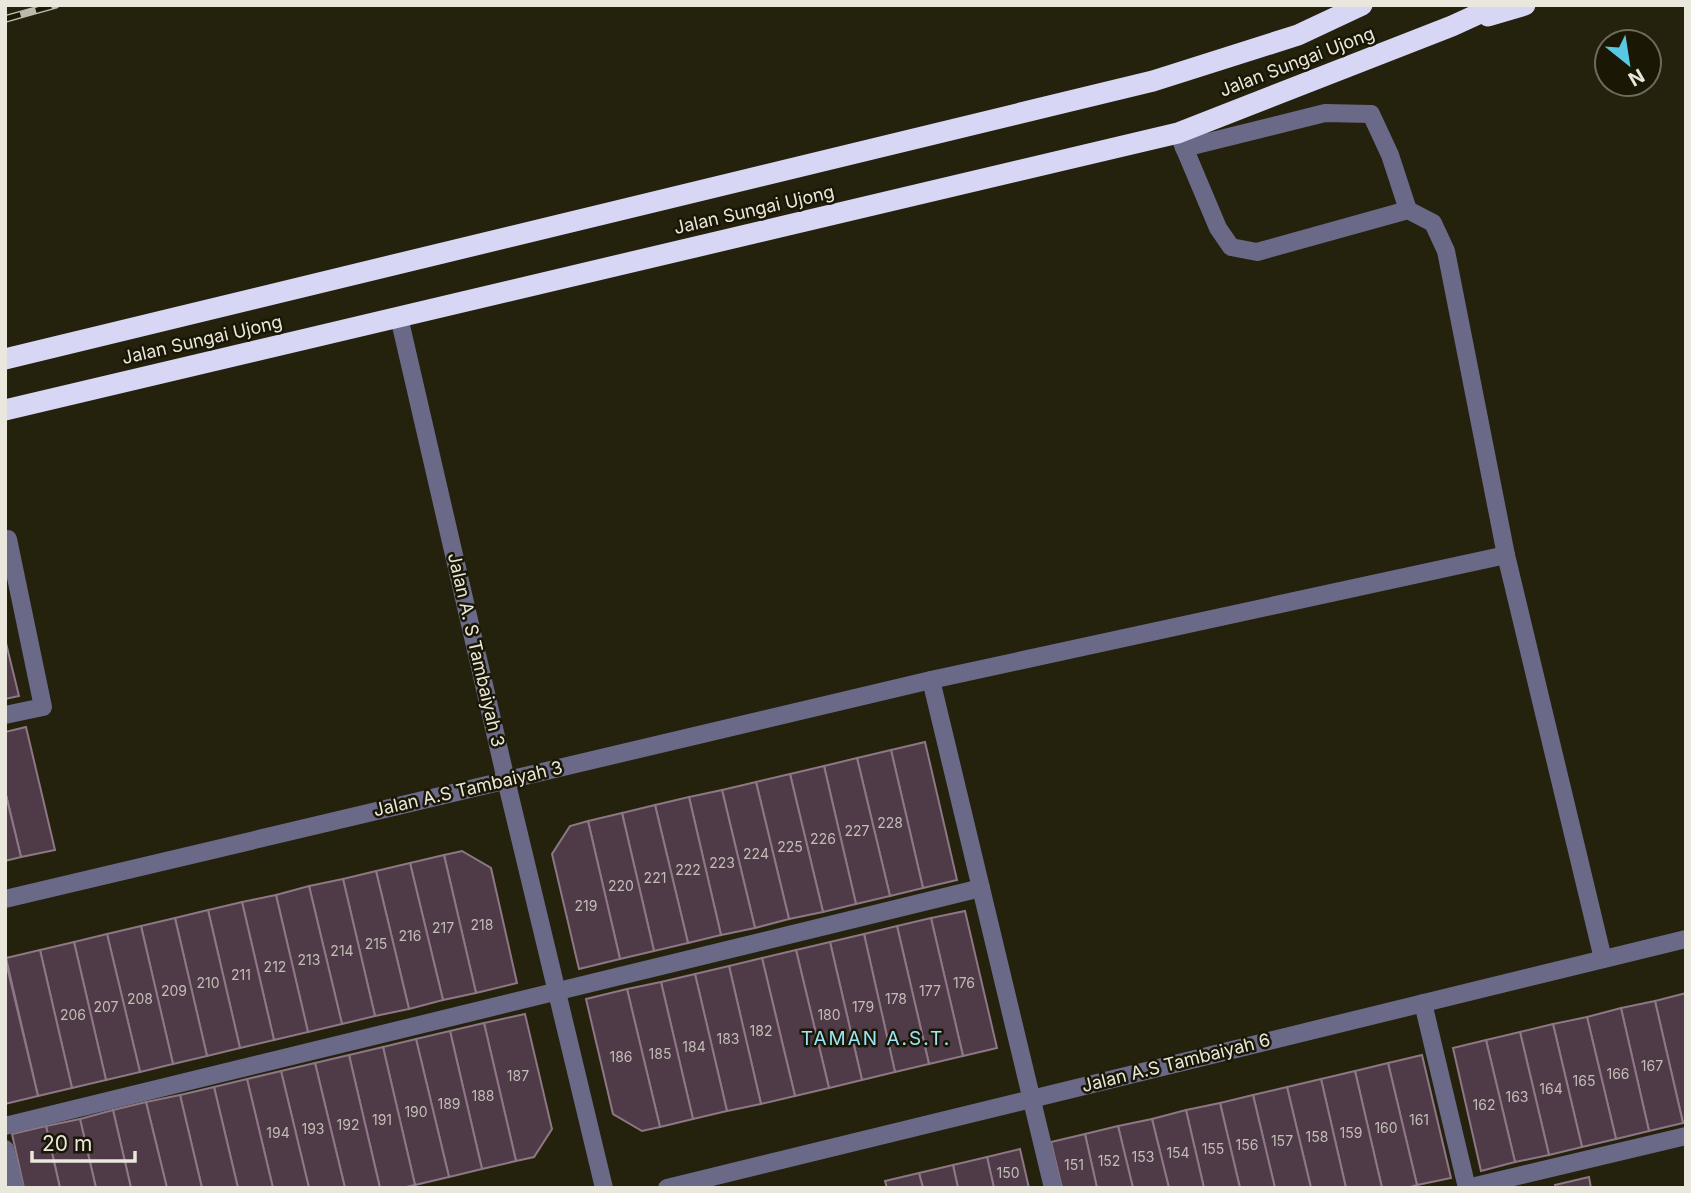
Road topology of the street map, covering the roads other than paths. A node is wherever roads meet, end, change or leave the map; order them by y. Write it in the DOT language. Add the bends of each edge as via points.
graph roads {
  1 [pos="1362,5"];
  2 [pos="1498,5"];
  3 [pos="1525,5"];
  4 [pos="1452,26"];
  5 [pos="1181,140"];
  6 [pos="1408,210"];
  7 [pos="399,317"];
  8 [pos="5,359"];
  9 [pos="5,410"];
  10 [pos="7,539"];
  11 [pos="1506,555"];
  12 [pos="931,680"];
  13 [pos="5,715"];
  14 [pos="506,780"];
  15 [pos="981,888"];
  16 [pos="5,899"];
  17 [pos="1686,939"];
  18 [pos="1603,959"];
  19 [pos="557,992"];
  20 [pos="1423,1003"];
  21 [pos="1032,1098"];
  22 [pos="5,1126"];
  23 [pos="1686,1136"];
  24 [pos="5,1149"];
  25 [pos="15,1188"];
  26 [pos="604,1188"];
  27 [pos="667,1188"];
  28 [pos="1054,1188"];
  1 -- 8 [label="highway, Jalan Sungai Ujong" via="1298,35 1153,81"];
  2 -- 4 [label="highway, Jalan Sungai Ujong"];
  3 -- 4 [label="highway"];
  4 -- 5 [label="highway, Jalan Sungai Ujong"];
  5 -- 6 [label="street" via="1325,113 1371,114"];
  5 -- 6 [label="street" via="1218,228 1231,247 1257,252"];
  5 -- 7 [label="highway, Jalan Sungai Ujong"];
  6 -- 11 [label="street" via="1433,223 1446,251"];
  7 -- 9 [label="highway, Jalan Sungai Ujong"];
  7 -- 14 [label="street, Jalan A. S Tambaiyah 3"];
  10 -- 13 [label="street" via="43,707"];
  11 -- 12 [label="street, Jalan A.S Tambaiyah 3"];
  11 -- 18 [label="street"];
  12 -- 14 [label="street, Jalan A.S Tambaiyah 3"];
  12 -- 15 [label="street"];
  14 -- 16 [label="street, Jalan A.S Tambaiyah 3"];
  14 -- 19 [label="street, Jalan A. S Tambaiyah 3"];
  15 -- 19 [label="street"];
  15 -- 21 [label="street"];
  17 -- 18 [label="street, Jalan A.S Tambaiyah 6"];
  18 -- 20 [label="street, Jalan A.S Tambaiyah 6"];
  19 -- 22 [label="street"];
  19 -- 26 [label="street, Jalan A. S Tambaiyah 3"];
  20 -- 21 [label="street, Jalan A.S Tambaiyah 6"];
  20 -- 23 [label="street" via="1467,1188"];
  21 -- 27 [label="street, Jalan A.S Tambaiyah 6"];
  21 -- 28 [label="street"];
  24 -- 25 [label="street"];
}
